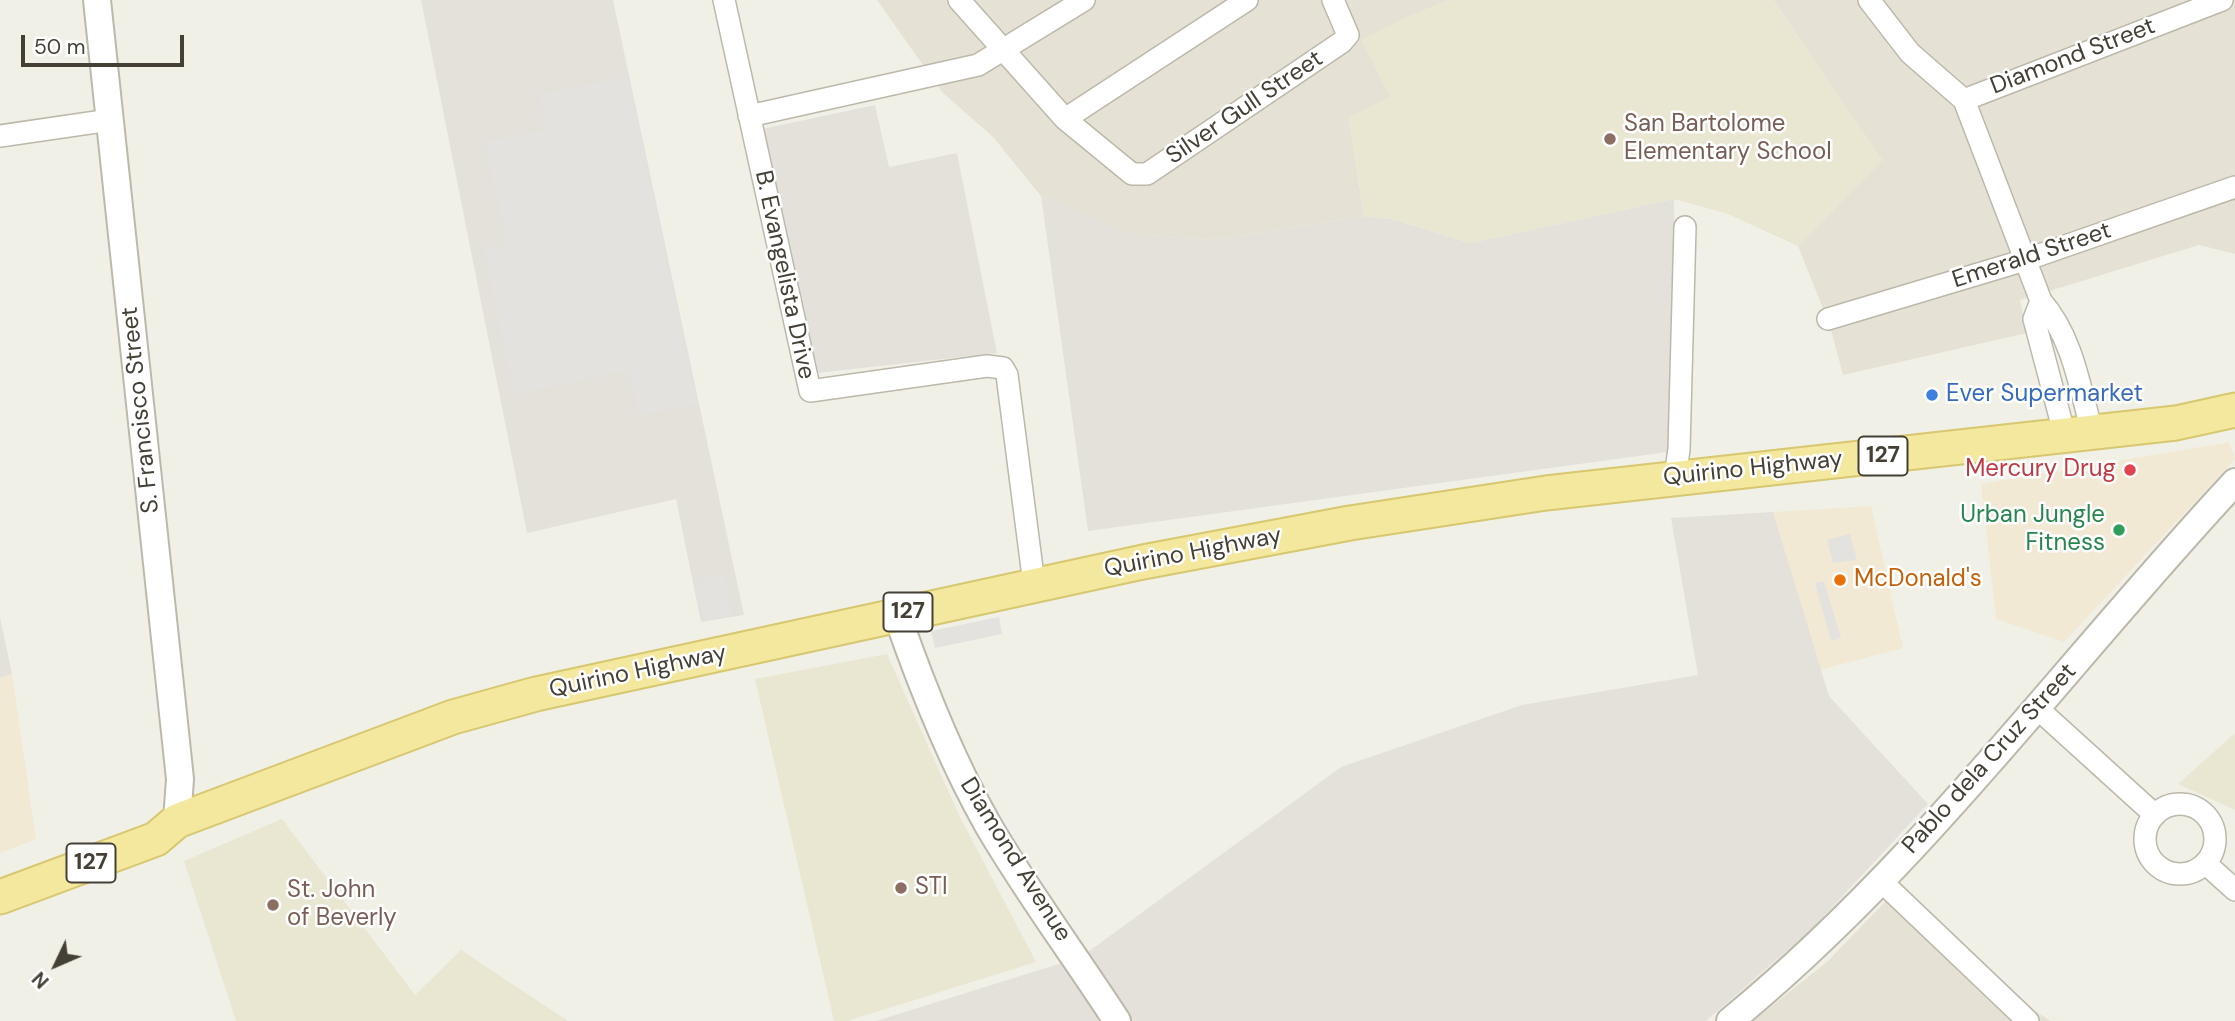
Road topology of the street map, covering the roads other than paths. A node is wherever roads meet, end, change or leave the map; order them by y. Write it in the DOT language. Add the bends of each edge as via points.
graph roads {
  1 [pos="97,0"];
  2 [pos="724,0"];
  3 [pos="959,0"];
  4 [pos="1084,0"];
  5 [pos="1247,0"];
  6 [pos="1333,0"];
  7 [pos="1869,0"];
  8 [pos="2222,0"];
  9 [pos="2200,4"];
  10 [pos="1003,52"];
  11 [pos="1964,100"];
  12 [pos="749,116"];
  13 [pos="110,120"];
  14 [pos="1065,120"];
  15 [pos="0,136"];
  16 [pos="2235,187"];
  17 [pos="1685,227"];
  18 [pos="2025,260"];
  19 [pos="1828,319"];
  20 [pos="2235,410"];
  21 [pos="2078,434"];
  22 [pos="1675,478"];
  23 [pos="2235,482"];
  24 [pos="1034,584"];
  25 [pos="897,615"];
  26 [pos="2037,708"];
  27 [pos="2155,815"];
  28 [pos="177,821"];
  29 [pos="2205,863"];
  30 [pos="0,877"];
  31 [pos="1881,881"];
  32 [pos="2235,890"];
  33 [pos="0,897"];
  34 [pos="1117,1021"];
  35 [pos="1730,1021"];
  36 [pos="2028,1021"];
  1 -- 13 [label="street, S. Francisco Street"];
  2 -- 12 [label="street, B. Evangelista Drive"];
  3 -- 10 [label="street"];
  4 -- 10 [label="street"];
  5 -- 14 [label="street"];
  6 -- 14 [label="street, Silver Gull Street" via="1348,35 1342,42 1147,174 1132,174"];
  7 -- 11 [label="street" via="1910,53"];
  8 -- 9 [label="street, Diamond Street"];
  9 -- 11 [label="street, Diamond Street"];
  10 -- 12 [label="street" via="978,65"];
  10 -- 14 [label="street"];
  11 -- 18 [label="street"];
  12 -- 24 [label="street, B. Evangelista Drive" via="810,391 987,366 1003,368"];
  13 -- 15 [label="street"];
  13 -- 28 [label="street, S. Francisco Street" via="180,779"];
  16 -- 18 [label="street, Emerald Street"];
  17 -- 22 [label="street"];
  18 -- 19 [label="street, Emerald Street"];
  18 -- 21 [label="street" via="2041,301 2057,320 2076,372"];
  20 -- 21 [label="main road, Quirino Highway / 127" via="2176,423"];
  21 -- 22 [label="main road, Quirino Highway / 127"];
  22 -- 24 [label="main road, Quirino Highway / 127" via="1350,523"];
  23 -- 26 [label="street, Pablo dela Cruz Street"];
  24 -- 25 [label="main road, Quirino Highway / 127"];
  25 -- 28 [label="main road, Quirino Highway / 127" via="536,694 453,717"];
  25 -- 34 [label="street, Diamond Avenue" via="922,687 989,826"];
  26 -- 27 [label="street"];
  26 -- 31 [label="street, Pablo dela Cruz Street"];
  27 -- 29 [label="street" via="2145,837 2152,859 2161,868 2184,874"];
  27 -- 29 [label="street" via="2165,808 2188,805 2208,818 2215,841"];
  28 -- 30 [label="main road, Quirino Highway / 127" via="150,821"];
  28 -- 33 [label="main road, Quirino Highway / 127" via="156,839"];
  29 -- 32 [label="street"];
  31 -- 35 [label="street, Pablo dela Cruz Street" via="1816,947"];
  31 -- 36 [label="street"];
}
